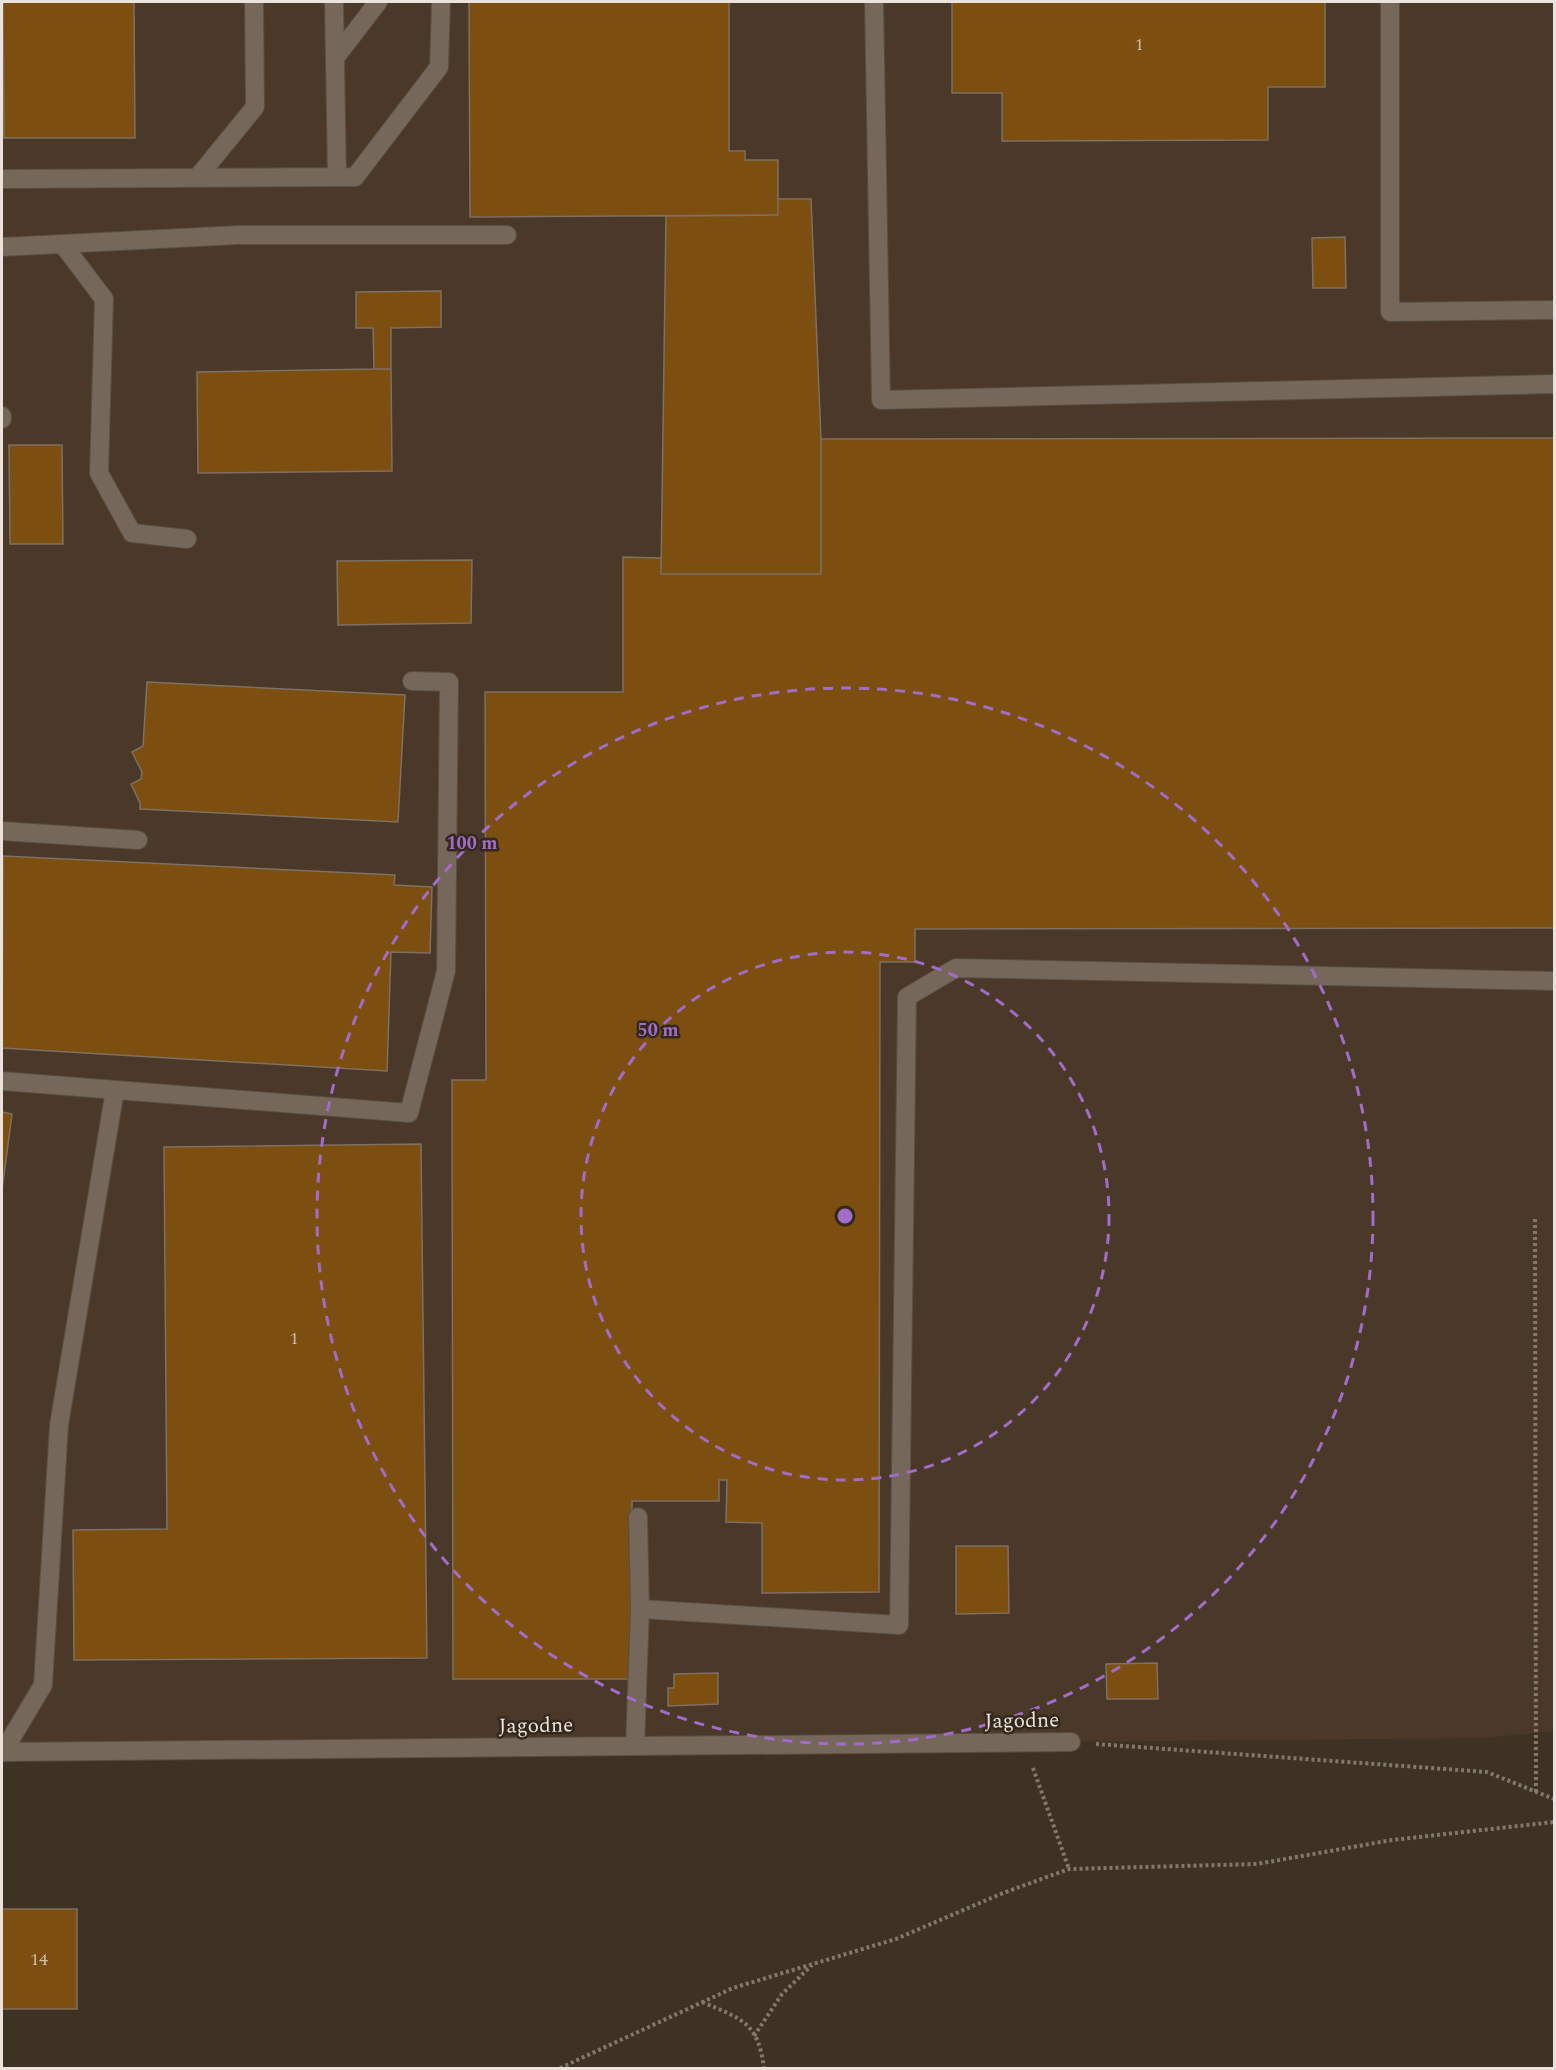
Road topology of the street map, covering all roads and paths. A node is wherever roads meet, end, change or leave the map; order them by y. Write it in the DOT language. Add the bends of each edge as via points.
graph roads {
  1 [pos="254,2"];
  2 [pos="334,2"];
  3 [pos="378,2"];
  4 [pos="441,2"];
  5 [pos="874,2"];
  6 [pos="1390,2"];
  7 [pos="335,58"];
  8 [pos="337,177"];
  9 [pos="197,178"];
  10 [pos="2,179"];
  11 [pos="507,235"];
  12 [pos="64,246"];
  13 [pos="2,247"];
  14 [pos="1554,310"];
  15 [pos="1554,384"];
  16 [pos="187,538"];
  17 [pos="412,681"];
  18 [pos="2,831"];
  19 [pos="138,840"];
  20 [pos="1554,981"];
  21 [pos="2,1081"];
  22 [pos="115,1090"];
  23 [pos="1535,1219"];
  24 [pos="638,1517"];
  25 [pos="640,1609"];
  26 [pos="1024,1742"];
  27 [pos="1071,1742"];
  28 [pos="635,1746"];
  29 [pos="2,1752"];
  30 [pos="1536,1792"];
  31 [pos="1554,1799"];
  32 [pos="1554,1822"];
  33 [pos="1069,1869"];
  34 [pos="813,1964"];
  35 [pos="702,2002"];
  36 [pos="754,2036"];
  37 [pos="560,2068"];
  38 [pos="764,2068"];
  1 -- 9 [label="street" via="255,107"];
  2 -- 7 [label="street"];
  3 -- 7 [label="street"];
  4 -- 8 [label="street" via="439,67 355,177"];
  5 -- 15 [label="street" via="881,400"];
  6 -- 14 [label="street" via="1390,312"];
  7 -- 8 [label="street"];
  8 -- 9 [label="street"];
  9 -- 10 [label="street"];
  11 -- 12 [label="street" via="239,235"];
  12 -- 13 [label="street"];
  12 -- 16 [label="street" via="104,299 99,473 132,533"];
  17 -- 22 [label="street" via="449,682 446,971 409,1113"];
  18 -- 19 [label="street"];
  20 -- 25 [label="street" via="956,968 907,997 898,1625"];
  21 -- 22 [label="street"];
  22 -- 29 [label="street" via="59,1425 43,1685"];
  23 -- 30 [label="path"];
  24 -- 25 [label="street"];
  25 -- 28 [label="street"];
  26 -- 27 [label="street, Jagodne"];
  26 -- 28 [label="street, Jagodne"];
  26 -- 33 [label="path"];
  27 -- 30 [label="path" via="1487,1772"];
  28 -- 29 [label="street, Jagodne"];
  30 -- 31 [label="path"];
  32 -- 33 [label="path" via="1392,1840 1257,1864"];
  33 -- 34 [label="path" via="896,1939"];
  34 -- 35 [label="path" via="733,1988"];
  34 -- 36 [label="path" via="782,1994"];
  35 -- 36 [label="path" via="745,2020"];
  35 -- 37 [label="path"];
  36 -- 38 [label="path" via="761,2046"];
}
